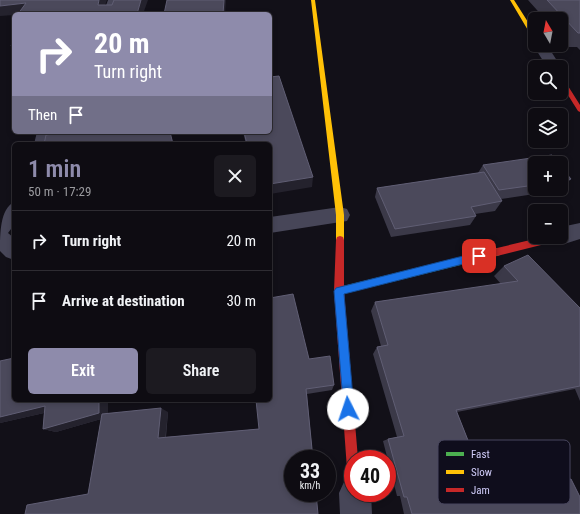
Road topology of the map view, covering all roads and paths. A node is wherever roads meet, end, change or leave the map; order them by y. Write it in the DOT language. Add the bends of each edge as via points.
graph roads {
  1 [pos="114,0"];
  2 [pos="313,0"];
  3 [pos="512,0"];
  4 [pos="110,12"];
  5 [pos="528,26"];
  6 [pos="568,90"];
  7 [pos="580,110"];
  8 [pos="12,213"];
  9 [pos="340,216"];
  10 [pos="272,225"];
  11 [pos="0,228"];
  12 [pos="580,231"];
  13 [pos="568,234"];
  14 [pos="0,238"];
  15 [pos="529,244"];
  16 [pos="12,249"];
  17 [pos="339,291"];
  18 [pos="352,450"];
  19 [pos="355,502"];
  20 [pos="356,514"];
  1 -- 4 [label="street"];
  2 -- 9 [label="street"];
  3 -- 5 [label="street"];
  6 -- 7 [label="street"];
  8 -- 11 [label="street"];
  9 -- 10 [label="street"];
  9 -- 17 [label="street"];
  12 -- 13 [label="street"];
  14 -- 16 [label="street"];
  15 -- 17 [label="street"];
  17 -- 18 [label="street"];
  19 -- 20 [label="street"];
}
